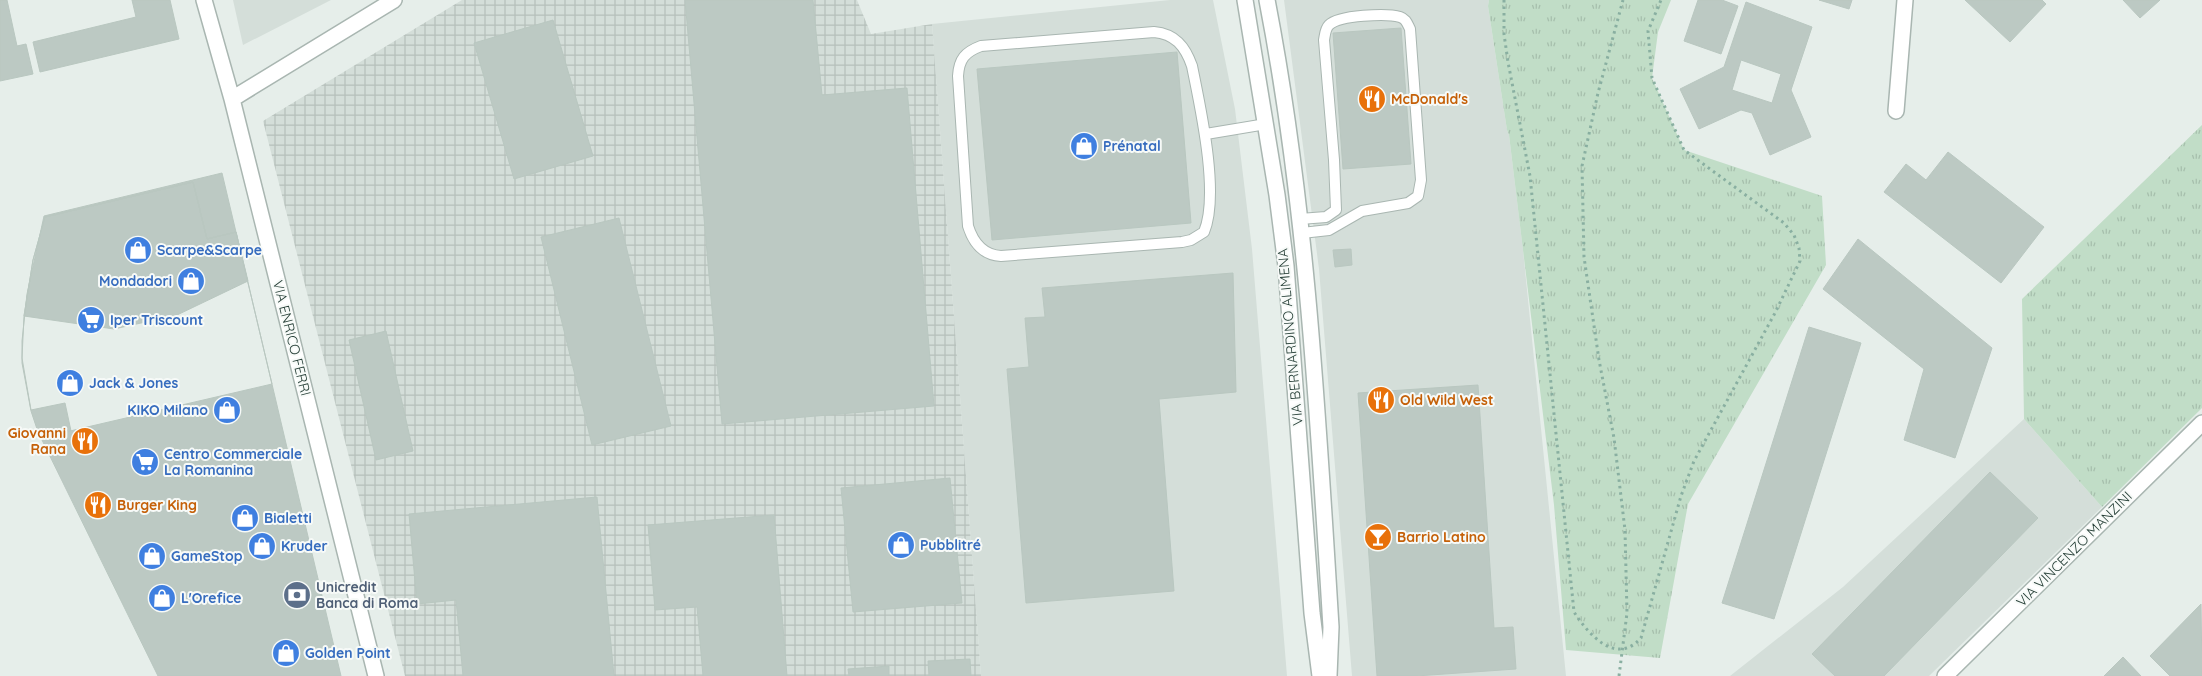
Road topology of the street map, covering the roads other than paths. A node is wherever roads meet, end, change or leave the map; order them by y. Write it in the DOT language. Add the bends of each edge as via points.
graph roads {
  1 [pos="204,0"];
  2 [pos="394,0"];
  3 [pos="1245,0"];
  4 [pos="1267,0"];
  5 [pos="1905,0"];
  6 [pos="232,99"];
  7 [pos="1896,111"];
  8 [pos="1266,124"];
  9 [pos="1206,134"];
  10 [pos="1301,226"];
  11 [pos="2202,423"];
  12 [pos="376,676"];
  13 [pos="1320,676"];
  14 [pos="1329,676"];
  15 [pos="1945,676"];
  1 -- 6 [label="street, VIA ENRICO FERRI"];
  2 -- 6 [label="street"];
  3 -- 8 [label="street, VIA BERNARDINO ALIMENA"];
  4 -- 10 [label="street, VIA BERNARDINO ALIMENA" via="1289,129"];
  5 -- 7 [label="street"];
  6 -- 12 [label="street, VIA ENRICO FERRI"];
  8 -- 9 [label="lane"];
  8 -- 13 [label="street, VIA BERNARDINO ALIMENA" via="1286,266 1312,614"];
  9 -- 9 [label="lane" via="1189,57 1178,41 1162,33 981,46 960,60 958,76 968,226 975,242 994,256 1182,242 1199,236 1207,225 1210,209"];
  10 -- 10 [label="lane" via="1328,230 1362,211 1408,203 1418,196 1421,180 1410,29 1407,22 1399,17 1349,18 1330,24 1326,30 1324,40 1336,210"];
  10 -- 14 [label="street, VIA BERNARDINO ALIMENA" via="1330,619"];
  11 -- 15 [label="street, VIA VINCENZO MANZINI"];
}
